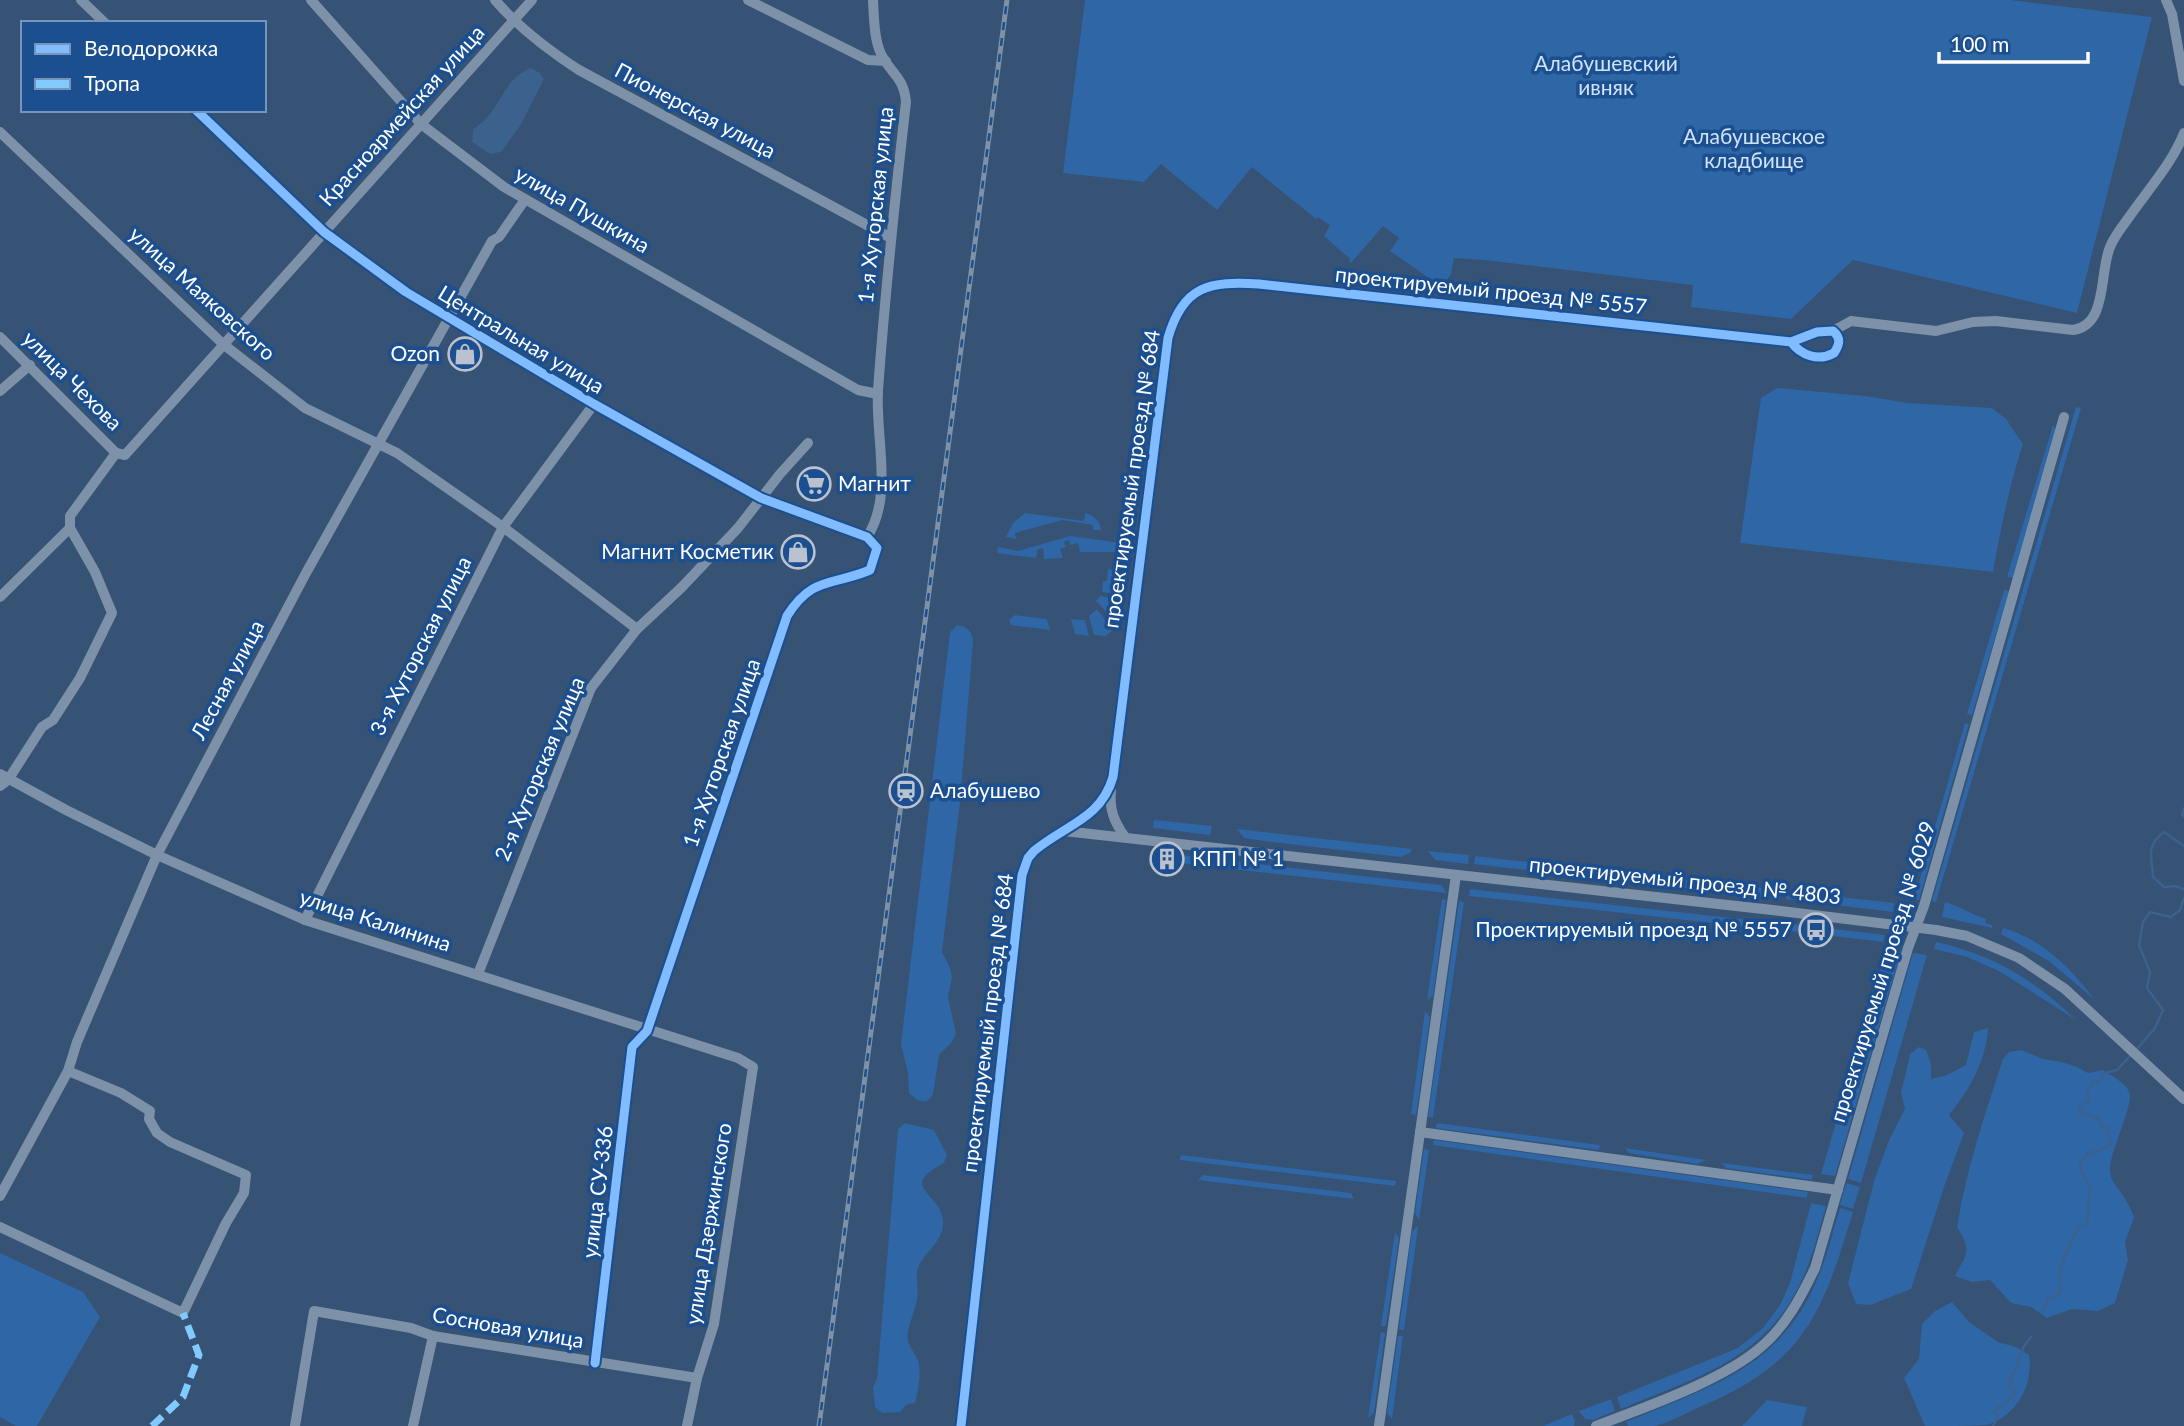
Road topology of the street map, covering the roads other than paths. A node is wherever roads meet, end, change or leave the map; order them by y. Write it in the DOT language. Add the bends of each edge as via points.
graph roads {
  1 [pos="81,0"];
  2 [pos="311,0"];
  3 [pos="495,0"];
  4 [pos="532,0"];
  5 [pos="748,0"];
  6 [pos="873,0"];
  7 [pos="2166,0"];
  8 [pos="766,4"];
  9 [pos="103,21"];
  10 [pos="513,21"];
  11 [pos="886,61"];
  12 [pos="2184,81"];
  13 [pos="198,112"];
  14 [pos="421,124"];
  15 [pos="0,132"];
  16 [pos="2184,133"];
  17 [pos="524,201"];
  18 [pos="324,232"];
  19 [pos="891,238"];
  20 [pos="1191,296"];
  21 [pos="447,318"];
  22 [pos="1833,331"];
  23 [pos="0,337"];
  24 [pos="1791,342"];
  25 [pos="223,344"];
  26 [pos="30,365"];
  27 [pos="0,391"];
  28 [pos="878,394"];
  29 [pos="594,404"];
  30 [pos="2064,417"];
  31 [pos="379,442"];
  32 [pos="808,443"];
  33 [pos="116,453"];
  34 [pos="761,498"];
  35 [pos="503,527"];
  36 [pos="70,528"];
  37 [pos="867,537"];
  38 [pos="0,597"];
  39 [pos="637,628"];
  40 [pos="1113,777"];
  41 [pos="3,780"];
  42 [pos="1063,831"];
  43 [pos="1125,837"];
  44 [pos="157,855"];
  45 [pos="1457,875"];
  46 [pos="305,920"];
  47 [pos="1916,927"];
  48 [pos="478,974"];
  49 [pos="647,1031"];
  50 [pos="753,1067"];
  51 [pos="68,1071"];
  52 [pos="2184,1099"];
  53 [pos="1420,1132"];
  54 [pos="1838,1190"];
  55 [pos="0,1196"];
  56 [pos="0,1227"];
  57 [pos="433,1336"];
  58 [pos="595,1363"];
  59 [pos="697,1378"];
  60 [pos="295,1426"];
  61 [pos="413,1426"];
  62 [pos="687,1426"];
  63 [pos="961,1426"];
  64 [pos="1379,1426"];
  65 [pos="1596,1426"];
  1 -- 9 [label="street"];
  2 -- 14 [label="street, улица Пушкина"];
  3 -- 10 [label="street, Пионерская улица"];
  4 -- 10 [label="street, Красноармейская улица"];
  5 -- 8 [label="street"];
  6 -- 11 [label="street, 1-я Хуторская улица" via="876,32"];
  7 -- 12 [label="street"];
  8 -- 11 [label="street" via="868,60"];
  10 -- 14 [label="street, Красноармейская улица"];
  10 -- 19 [label="street, Пионерская улица" via="579,70"];
  11 -- 19 [label="street, 1-я Хуторская улица" via="901,80 906,102"];
  13 -- 18 [label="street, Центральная улица"];
  14 -- 17 [label="street, улица Пушкина"];
  14 -- 18 [label="street, Красноармейская улица"];
  15 -- 25 [label="street, улица Маяковского"];
  16 -- 22 [label="street" via="2110,247 2096,313 2083,328 1996,321 1936,331 1851,321"];
  17 -- 21 [label="street, Лесная улица" via="492,241"];
  17 -- 28 [label="street, улица Пушкина" via="858,390"];
  18 -- 21 [label="street, Центральная улица"];
  18 -- 25 [label="street, Красноармейская улица"];
  19 -- 28 [label="street, 1-я Хуторская улица"];
  20 -- 24 [label="street, проектируемый проезд № 5557" via="1217,283 1259,284"];
  20 -- 40 [label="street, проектируемый проезд № 684" via="1177,314 1168,338"];
  21 -- 29 [label="street, Центральная улица"];
  21 -- 31 [label="street, Лесная улица"];
  22 -- 24 [label="street, проектируемый проезд № 5557"];
  22 -- 24 [label="street, проектируемый проезд № 5557" via="1839,341 1828,356 1808,355"];
  23 -- 26 [label="street, улица Чехова"];
  25 -- 31 [label="street, улица Маяковского" via="305,408"];
  25 -- 33 [label="street, Красноармейская улица" via="125,455"];
  26 -- 27 [label="street"];
  26 -- 33 [label="street, улица Чехова"];
  28 -- 37 [label="street, 1-я Хуторская улица" via="881,476 877,522"];
  29 -- 34 [label="street, Центральная улица"];
  29 -- 35 [label="street, 3-я Хуторская улица"];
  30 -- 47 [label="street, проектируемый проезд № 6029"];
  31 -- 35 [label="street, улица Маяковского"];
  31 -- 44 [label="street, Лесная улица"];
  32 -- 34 [label="street, 2-я Хуторская улица"];
  33 -- 36 [label="street, Красноармейская улица" via="70,516"];
  34 -- 37 [label="street, Центральная улица"];
  34 -- 39 [label="street, 2-я Хуторская улица" via="681,588"];
  35 -- 39 [label="street, улица Маяковского"];
  35 -- 46 [label="street, 3-я Хуторская улица"];
  36 -- 38 [label="street, Красноармейская улица"];
  36 -- 41 [label="street" via="111,613 80,678 53,720 42,727"];
  37 -- 49 [label="street, 1-я Хуторская улица" via="877,548 870,570 811,588 787,616"];
  39 -- 48 [label="street, 2-я Хуторская улица" via="591,688"];
  40 -- 42 [label="street, проектируемый проезд № 684" via="1104,800"];
  40 -- 43 [label="street" via="1111,811"];
  41 -- 44 [label="street, улица Калинина"];
  42 -- 43 [label="street, проектируемый проезд № 4803"];
  42 -- 63 [label="street, проектируемый проезд № 684" via="1034,851 1022,875"];
  43 -- 45 [label="street, проектируемый проезд № 4803"];
  44 -- 46 [label="street, улица Калинина"];
  44 -- 51 [label="street, Лесная улица"];
  45 -- 47 [label="street, проектируемый проезд № 4803"];
  45 -- 53 [label="street"];
  46 -- 48 [label="street, улица Калинина"];
  47 -- 52 [label="street, проектируемый проезд № 4803" via="1967,936 2019,958 2065,989"];
  47 -- 54 [label="street, проектируемый проезд № 6029"];
  48 -- 49 [label="street, улица Калинина"];
  49 -- 50 [label="street, улица Калинина" via="738,1058"];
  49 -- 58 [label="street, улица СУ-336" via="632,1047"];
  50 -- 59 [label="street, улица Дзержинского" via="714,1324"];
  51 -- 55 [label="street, Лесная улица"];
  51 -- 56 [label="street" via="150,1111 157,1133 170,1142 246,1175 244,1193 183,1313"];
  53 -- 54 [label="street"];
  53 -- 64 [label="street"];
  54 -- 65 [label="street, проектируемый проезд № 6029" via="1805,1289 1762,1347 1729,1369"];
  57 -- 58 [label="street, Сосновая улица"];
  57 -- 60 [label="street, Сосновая улица" via="314,1311"];
  57 -- 61 [label="street"];
  58 -- 59 [label="street, Сосновая улица"];
  59 -- 62 [label="street, улица Дзержинского"];
}
